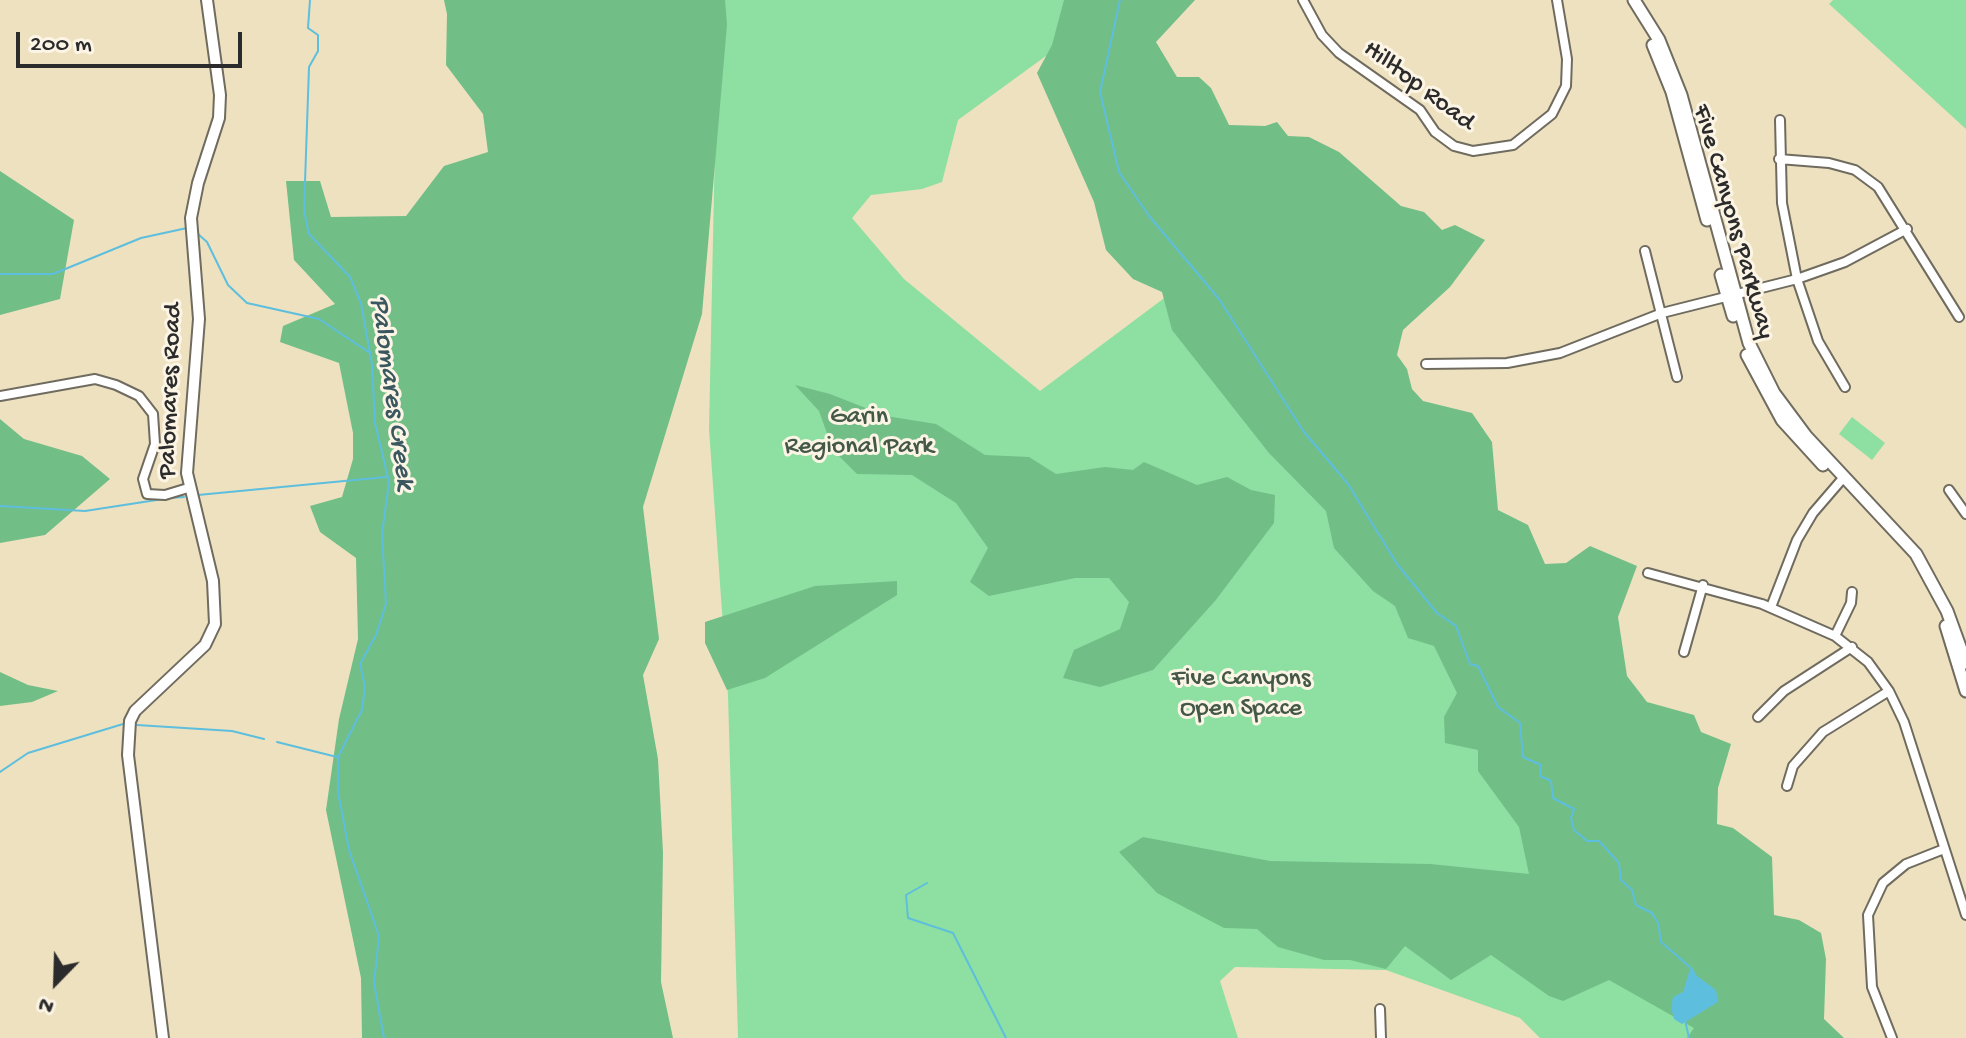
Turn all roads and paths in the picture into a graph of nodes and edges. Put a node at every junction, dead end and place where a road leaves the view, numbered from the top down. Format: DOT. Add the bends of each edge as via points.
graph roads {
  1 [pos="207,0"];
  2 [pos="1303,0"];
  3 [pos="1557,0"];
  4 [pos="1634,0"];
  5 [pos="1780,120"];
  6 [pos="1779,159"];
  7 [pos="1907,229"];
  8 [pos="1645,251"];
  9 [pos="1797,279"];
  10 [pos="1730,296"];
  11 [pos="1662,313"];
  12 [pos="1959,317"];
  13 [pos="1426,364"];
  14 [pos="1677,377"];
  15 [pos="1845,387"];
  16 [pos="0,396"];
  17 [pos="1842,479"];
  18 [pos="188,488"];
  19 [pos="1949,490"];
  20 [pos="1966,514"];
  21 [pos="1648,573"];
  22 [pos="1703,585"];
  23 [pos="1852,592"];
  24 [pos="1771,607"];
  25 [pos="1835,636"];
  26 [pos="1960,646"];
  27 [pos="1852,647"];
  28 [pos="1684,652"];
  29 [pos="1966,663"];
  30 [pos="1889,691"];
  31 [pos="1966,691"];
  32 [pos="1758,717"];
  33 [pos="1787,786"];
  34 [pos="1944,849"];
  35 [pos="1966,915"];
  36 [pos="1380,1009"];
  37 [pos="163,1038"];
  38 [pos="1381,1038"];
  39 [pos="1892,1038"];
  1 -- 18 [label="street, Palomares Road" via="220,95 219,118 191,218 199,319"];
  2 -- 3 [label="street, Hilltop Road" via="1339,53 1420,110 1435,132 1454,146 1473,151 1513,145 1552,114 1566,86"];
  4 -- 10 [label="main road, Five Canyons Parkway" via="1672,92"];
  5 -- 6 [label="street"];
  6 -- 7 [label="street" via="1855,170 1878,187"];
  6 -- 9 [label="street"];
  7 -- 9 [label="street" via="1845,262"];
  7 -- 12 [label="street"];
  8 -- 11 [label="street"];
  9 -- 10 [label="street"];
  9 -- 15 [label="street" via="1818,341"];
  10 -- 11 [label="street"];
  10 -- 17 [label="main road, Five Canyons Parkway" via="1742,344 1769,399 1804,445"];
  11 -- 13 [label="street" via="1560,353 1507,363"];
  11 -- 14 [label="street"];
  16 -- 18 [label="street" via="95,379 139,396 153,414 155,444 143,479 147,494"];
  17 -- 24 [label="street" via="1797,540"];
  17 -- 26 [label="main road, Five Canyons Parkway" via="1898,530 1916,554"];
  18 -- 37 [label="street, Palomares Road" via="213,581 215,624 205,645 135,711 128,755"];
  19 -- 20 [label="street"];
  21 -- 22 [label="street"];
  22 -- 24 [label="street"];
  22 -- 28 [label="street"];
  23 -- 25 [label="street"];
  24 -- 25 [label="street"];
  25 -- 27 [label="street"];
  26 -- 29 [label="main road, Five Canyons Parkway"];
  26 -- 31 [label="main road, Five Canyons Parkway"];
  27 -- 30 [label="street"];
  27 -- 32 [label="street" via="1784,691"];
  30 -- 33 [label="street" via="1823,732 1793,766"];
  30 -- 34 [label="street"];
  34 -- 35 [label="street"];
  34 -- 39 [label="street" via="1906,864 1883,883 1868,915 1872,987"];
  36 -- 38 [label="street"];
}
